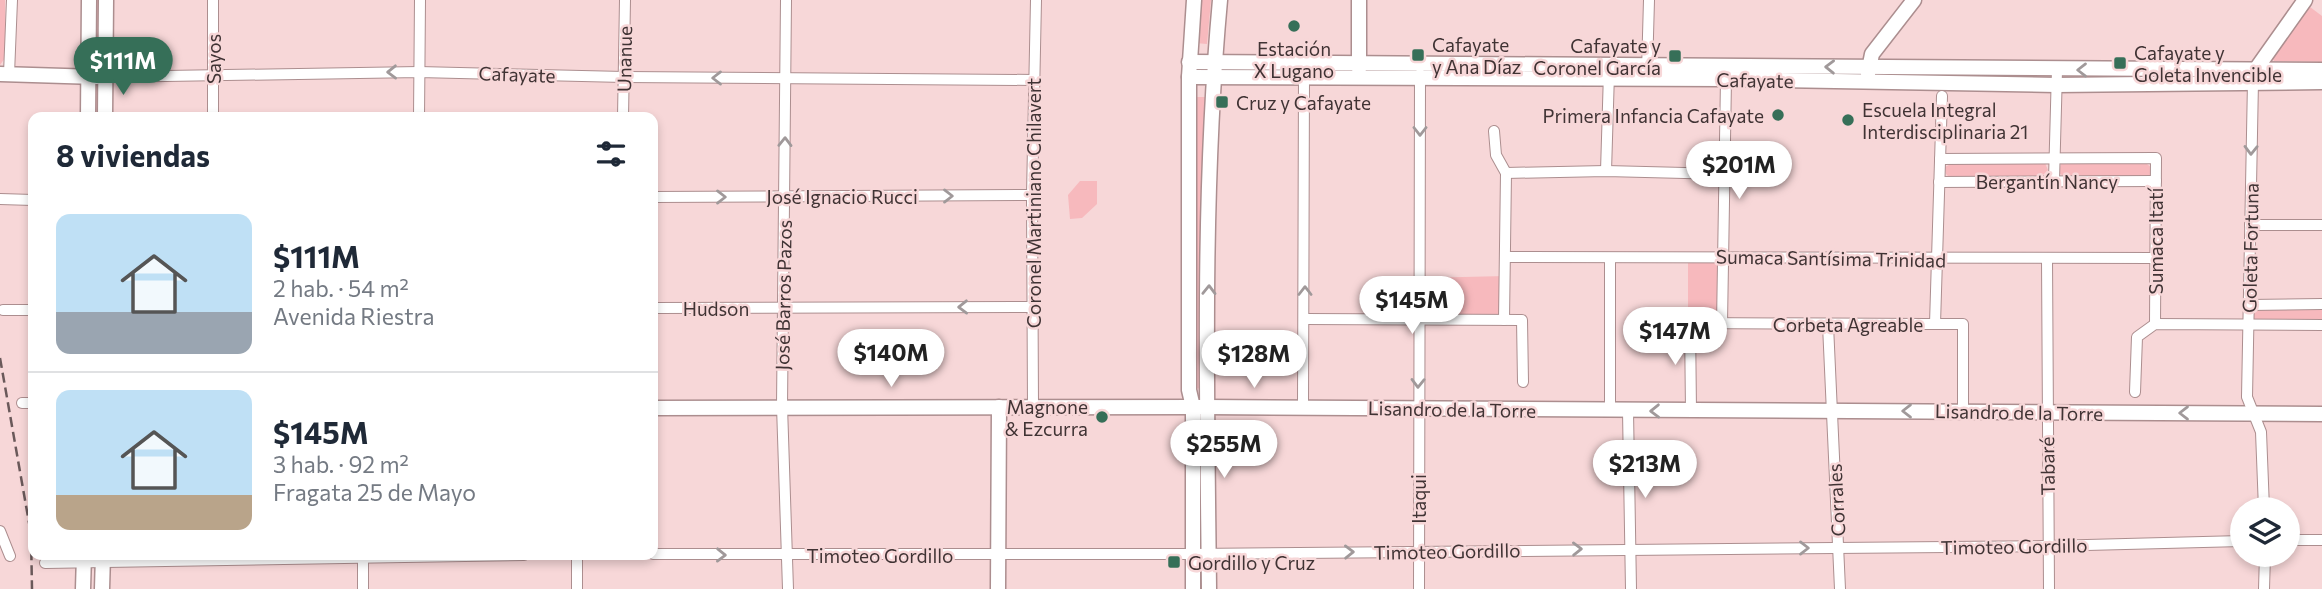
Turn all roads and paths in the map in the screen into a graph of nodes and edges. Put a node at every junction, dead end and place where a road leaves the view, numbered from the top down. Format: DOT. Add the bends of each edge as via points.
graph roads {
  1 [pos="12,0"];
  2 [pos="89,0"];
  3 [pos="106,0"];
  4 [pos="213,0"];
  5 [pos="420,0"];
  6 [pos="625,0"];
  7 [pos="786,0"];
  8 [pos="1036,0"];
  9 [pos="1194,0"];
  10 [pos="1220,0"];
  11 [pos="1359,0"];
  12 [pos="1649,0"];
  13 [pos="1914,0"];
  14 [pos="2305,0"];
  15 [pos="1189,69"];
  16 [pos="1214,69"];
  17 [pos="2057,69"];
  18 [pos="1304,70"];
  19 [pos="1359,70"];
  20 [pos="1420,70"];
  21 [pos="2322,70"];
  22 [pos="1609,71"];
  23 [pos="1647,71"];
  24 [pos="419,72"];
  25 [pos="5,74"];
  26 [pos="1868,75"];
  27 [pos="2253,75"];
  28 [pos="88,76"];
  29 [pos="105,77"];
  30 [pos="213,77"];
  31 [pos="624,77"];
  32 [pos="785,78"];
  33 [pos="1726,79"];
  34 [pos="1034,80"];
  35 [pos="2322,82"];
  36 [pos="2056,85"];
  37 [pos="1942,96"];
  38 [pos="88,112"];
  39 [pos="105,112"];
  40 [pos="213,112"];
  41 [pos="419,112"];
  42 [pos="623,112"];
  43 [pos="1494,131"];
  44 [pos="2055,158"];
  45 [pos="2156,158"];
  46 [pos="1940,159"];
  47 [pos="1606,171"];
  48 [pos="1506,173"];
  49 [pos="1724,174"];
  50 [pos="2054,180"];
  51 [pos="2155,181"];
  52 [pos="1939,182"];
  53 [pos="1032,195"];
  54 [pos="784,196"];
  55 [pos="658,197"];
  56 [pos="0,199"];
  57 [pos="28,200"];
  58 [pos="2250,225"];
  59 [pos="2322,225"];
  60 [pos="1506,257"];
  61 [pos="1723,257"];
  62 [pos="1610,258"];
  63 [pos="2155,258"];
  64 [pos="1937,259"];
  65 [pos="2047,259"];
  66 [pos="2249,304"];
  67 [pos="2322,304"];
  68 [pos="1032,307"];
  69 [pos="658,308"];
  70 [pos="784,309"];
  71 [pos="3,310"];
  72 [pos="28,310"];
  73 [pos="1305,319"];
  74 [pos="1504,320"];
  75 [pos="1419,321"];
  76 [pos="1722,324"];
  77 [pos="1935,324"];
  78 [pos="2155,324"];
  79 [pos="1828,325"];
  80 [pos="2322,325"];
  81 [pos="2249,326"];
  82 [pos="1523,382"];
  83 [pos="2135,392"];
  84 [pos="22,403"];
  85 [pos="28,403"];
  86 [pos="782,406"];
  87 [pos="999,407"];
  88 [pos="1032,407"];
  89 [pos="1199,407"];
  90 [pos="658,408"];
  91 [pos="1303,408"];
  92 [pos="1417,408"];
  93 [pos="1831,410"];
  94 [pos="1610,411"];
  95 [pos="1628,411"];
  96 [pos="1692,411"];
  97 [pos="1963,411"];
  98 [pos="2252,413"];
  99 [pos="2047,414"];
  100 [pos="2322,414"];
  101 [pos="2264,497"];
  102 [pos="0,531"];
  103 [pos="2300,540"];
  104 [pos="2322,540"];
  105 [pos="2230,541"];
  106 [pos="2048,546"];
  107 [pos="1630,548"];
  108 [pos="1839,548"];
  109 [pos="1418,551"];
  110 [pos="658,554"];
  111 [pos="1200,554"];
  112 [pos="788,555"];
  113 [pos="996,555"];
  114 [pos="10,556"];
  115 [pos="74,560"];
  116 [pos="84,560"];
  117 [pos="103,560"];
  118 [pos="363,560"];
  119 [pos="577,560"];
  120 [pos="45,563"];
  121 [pos="2265,567"];
  122 [pos="83,589"];
  123 [pos="102,589"];
  124 [pos="363,589"];
  125 [pos="577,589"];
  126 [pos="788,589"];
  127 [pos="998,589"];
  128 [pos="1193,589"];
  129 [pos="1209,589"];
  130 [pos="1419,589"];
  131 [pos="1631,589"];
  132 [pos="1840,589"];
  133 [pos="2049,589"];
  134 [pos="2264,589"];
  1 -- 25 [label="street"];
  2 -- 28 [label="street"];
  3 -- 29 [label="street"];
  4 -- 30 [label="street, Sayos"];
  5 -- 24 [label="street"];
  6 -- 31 [label="street, Unanue"];
  7 -- 32 [label="street, José Barros Pazos"];
  8 -- 34 [label="street, Coronel Martiniano Chilavert"];
  9 -- 15 [label="street"];
  10 -- 16 [label="street"];
  11 -- 19 [label="street"];
  12 -- 23 [label="street"];
  13 -- 26 [label="street" via="1872,54"];
  14 -- 27 [label="street"];
  15 -- 16 [label="street, Cafayate"];
  15 -- 89 [label="street" via="1189,390"];
  16 -- 18 [label="street, Cafayate"];
  89 -- 16 [label="street, one-way"];
  17 -- 26 [label="street, Cafayate"];
  27 -- 17 [label="street, Cafayate, one-way"];
  17 -- 36 [label="street"];
  18 -- 19 [label="street, Cafayate"];
  73 -- 18 [label="street, one-way"];
  19 -- 20 [label="street, Cafayate"];
  20 -- 22 [label="street, Cafayate"];
  20 -- 75 [label="street, Itaqui, one-way"];
  21 -- 27 [label="street, Cafayate"];
  22 -- 23 [label="street, Cafayate"];
  22 -- 47 [label="street"];
  26 -- 23 [label="street, Cafayate, one-way"];
  23 -- 33 [label="street, Cafayate"];
  24 -- 30 [label="street, Cafayate, one-way"];
  24 -- 31 [label="street, Cafayate"];
  24 -- 41 [label="street"];
  25 -- 28 [label="street, Cafayate"];
  26 -- 33 [label="street, Cafayate"];
  26 -- 36 [label="street, Cafayate"];
  27 -- 35 [label="street, Cafayate"];
  27 -- 36 [label="street, Cafayate"];
  27 -- 58 [label="street, Goleta Fortuna, one-way"];
  28 -- 29 [label="street, Cafayate"];
  28 -- 38 [label="street"];
  29 -- 30 [label="street, Cafayate"];
  29 -- 39 [label="street"];
  30 -- 40 [label="street, Sayos"];
  32 -- 31 [label="street, Cafayate, one-way"];
  31 -- 42 [label="street, Unanue"];
  32 -- 34 [label="street, Cafayate"];
  54 -- 32 [label="street, José Barros Pazos, one-way"];
  33 -- 49 [label="street"];
  34 -- 53 [label="street, Coronel Martiniano Chilavert"];
  36 -- 44 [label="street"];
  37 -- 46 [label="street"];
  43 -- 48 [label="street" via="1496,155"];
  44 -- 45 [label="street, Bergantín Nancy"];
  44 -- 46 [label="street, Bergantín Nancy"];
  44 -- 50 [label="street"];
  45 -- 51 [label="street, Sumaca Itatí"];
  46 -- 52 [label="street"];
  47 -- 48 [label="street"];
  47 -- 49 [label="street"];
  48 -- 60 [label="street"];
  49 -- 61 [label="street"];
  50 -- 51 [label="street, Bergantín Nancy"];
  50 -- 52 [label="street, Bergantín Nancy"];
  51 -- 63 [label="street, Sumaca Itatí"];
  52 -- 64 [label="street"];
  54 -- 53 [label="street, José Ignacio Rucci, one-way"];
  53 -- 68 [label="street, Coronel Martiniano Chilavert"];
  55 -- 54 [label="street, José Ignacio Rucci, one-way"];
  54 -- 70 [label="street, José Barros Pazos"];
  56 -- 57 [label="street"];
  58 -- 59 [label="street"];
  58 -- 66 [label="street, Goleta Fortuna"];
  60 -- 62 [label="street, Sumaca Santísima Trinidad"];
  60 -- 74 [label="street"];
  61 -- 62 [label="street, Sumaca Santísima Trinidad"];
  61 -- 64 [label="street, Sumaca Santísima Trinidad"];
  61 -- 76 [label="street"];
  62 -- 94 [label="street"];
  63 -- 65 [label="street, Sumaca Santísima Trinidad"];
  63 -- 78 [label="street, Sumaca Itatí"];
  64 -- 65 [label="street, Sumaca Santísima Trinidad"];
  64 -- 77 [label="street"];
  65 -- 99 [label="street, Tabaré"];
  66 -- 67 [label="street"];
  66 -- 81 [label="street, Goleta Fortuna"];
  68 -- 70 [label="street, Hudson, one-way"];
  68 -- 88 [label="street, Coronel Martiniano Chilavert"];
  69 -- 70 [label="street, Hudson"];
  70 -- 86 [label="street, José Barros Pazos"];
  71 -- 72 [label="street"];
  73 -- 75 [label="street"];
  73 -- 91 [label="street"];
  74 -- 75 [label="street"];
  74 -- 82 [label="street" via="1522,320"];
  75 -- 92 [label="street, Itaqui, one-way"];
  76 -- 79 [label="street, Corbeta Agreable"];
  76 -- 96 [label="street, Corbeta Agreable" via="1690,323"];
  77 -- 79 [label="street, Corbeta Agreable"];
  77 -- 97 [label="street, Corbeta Agreable" via="1963,324"];
  78 -- 81 [label="street"];
  78 -- 83 [label="street" via="2137,337"];
  79 -- 93 [label="street, Corrales"];
  80 -- 81 [label="street"];
  81 -- 98 [label="street, Goleta Fortuna" via="2247,397"];
  84 -- 85 [label="street"];
  86 -- 87 [label="street, Lisandro de la Torre"];
  86 -- 90 [label="street, Lisandro de la Torre"];
  86 -- 112 [label="street, José Barros Pazos"];
  87 -- 88 [label="street, Lisandro de la Torre"];
  87 -- 113 [label="street"];
  88 -- 89 [label="street, Lisandro de la Torre"];
  89 -- 91 [label="street, Lisandro de la Torre"];
  89 -- 111 [label="street"];
  91 -- 92 [label="street, Lisandro de la Torre"];
  92 -- 94 [label="street, Lisandro de la Torre"];
  92 -- 109 [label="street, Itaqui"];
  93 -- 96 [label="street, Lisandro de la Torre"];
  97 -- 93 [label="street, Lisandro de la Torre, one-way"];
  93 -- 108 [label="street, Corrales"];
  94 -- 95 [label="street, Lisandro de la Torre"];
  96 -- 95 [label="street, Lisandro de la Torre, one-way"];
  95 -- 107 [label="street"];
  97 -- 99 [label="street, Lisandro de la Torre"];
  98 -- 99 [label="street, Lisandro de la Torre, one-way"];
  98 -- 100 [label="street, Lisandro de la Torre"];
  98 -- 101 [label="street, Goleta Fortuna" via="2261,432"];
  99 -- 106 [label="street, Tabaré"];
  102 -- 114 [label="street"];
  103 -- 104 [label="street"];
  105 -- 106 [label="street, Timoteo Gordillo"];
  106 -- 108 [label="street, Timoteo Gordillo"];
  106 -- 133 [label="street, Tabaré"];
  107 -- 108 [label="street, Timoteo Gordillo, one-way"];
  109 -- 107 [label="street, Timoteo Gordillo, one-way"];
  107 -- 131 [label="street"];
  108 -- 132 [label="street, Corrales"];
  111 -- 109 [label="street, Timoteo Gordillo, one-way"];
  109 -- 130 [label="street, Itaqui"];
  110 -- 112 [label="street, Timoteo Gordillo, one-way"];
  111 -- 113 [label="street, Timoteo Gordillo"];
  111 -- 128 [label="street"];
  111 -- 129 [label="street"];
  112 -- 113 [label="street, Timoteo Gordillo"];
  112 -- 126 [label="street, José Barros Pazos"];
  113 -- 127 [label="street"];
  115 -- 120 [label="street"];
  116 -- 122 [label="street"];
  117 -- 123 [label="street"];
  118 -- 124 [label="street"];
  119 -- 125 [label="street"];
  121 -- 134 [label="street"];
}
